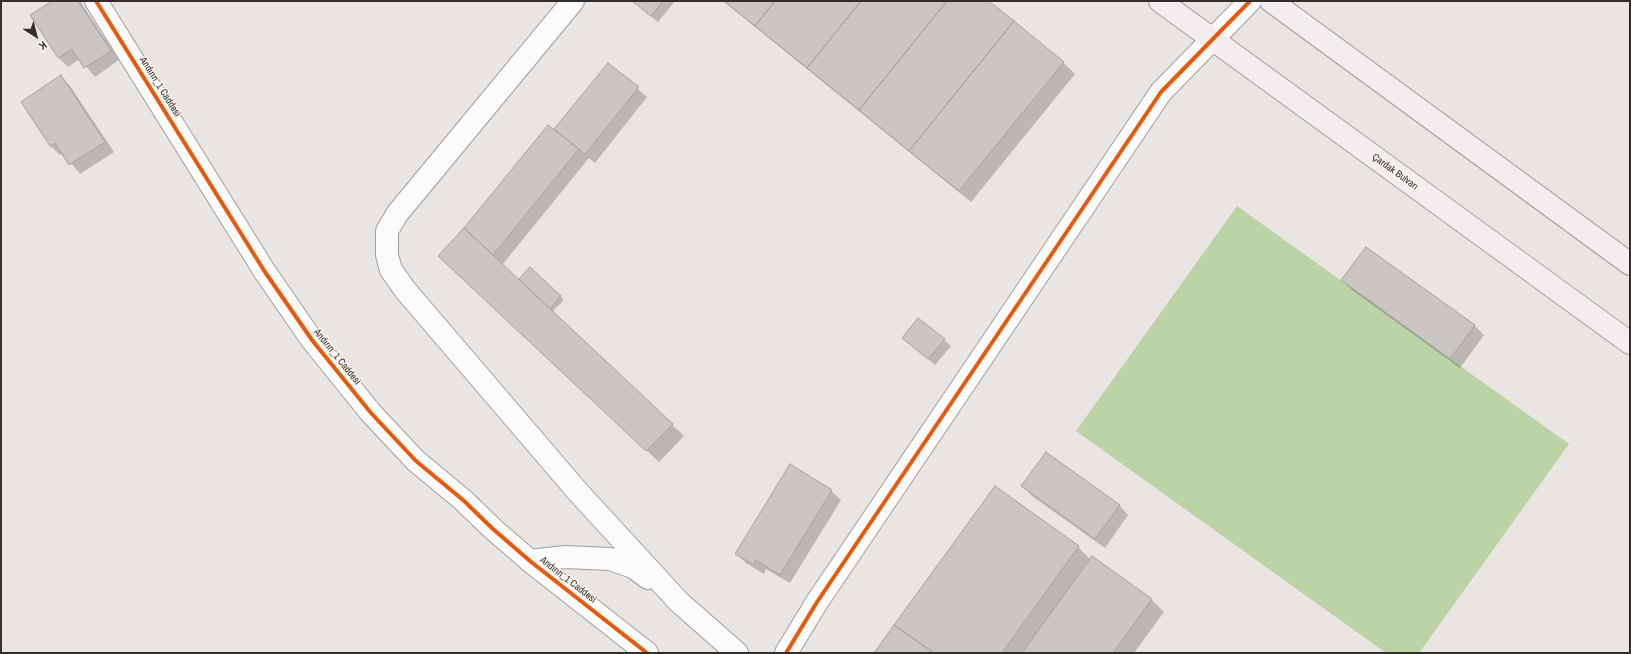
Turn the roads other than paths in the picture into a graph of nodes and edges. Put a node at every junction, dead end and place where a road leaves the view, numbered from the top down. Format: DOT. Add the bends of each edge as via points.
graph roads {
  1 [pos="96,1"];
  2 [pos="573,1"];
  3 [pos="1160,1"];
  4 [pos="1250,1"];
  5 [pos="1270,1"];
  6 [pos="1212,40"];
  7 [pos="1630,264"];
  8 [pos="1630,343"];
  9 [pos="530,561"];
  10 [pos="679,602"];
  11 [pos="647,653"];
  12 [pos="737,653"];
  13 [pos="786,653"];
  1 -- 9 [label="street, Andırın_1 Caddesi" via="265,272 312,340 371,413 416,461"];
  2 -- 10 [label="street" via="397,214 387,231 386,255 391,270 406,291 578,492"];
  3 -- 6 [label="main road, Çardak Bulvarı"];
  4 -- 6 [label="street"];
  5 -- 7 [label="main road"];
  6 -- 8 [label="main road, Çardak Bulvarı"];
  6 -- 13 [label="street" via="1161,92 817,602"];
  9 -- 10 [label="street" via="565,557 610,559 633,567"];
  9 -- 11 [label="street, Andırın_1 Caddesi"];
  10 -- 12 [label="street"];
}
